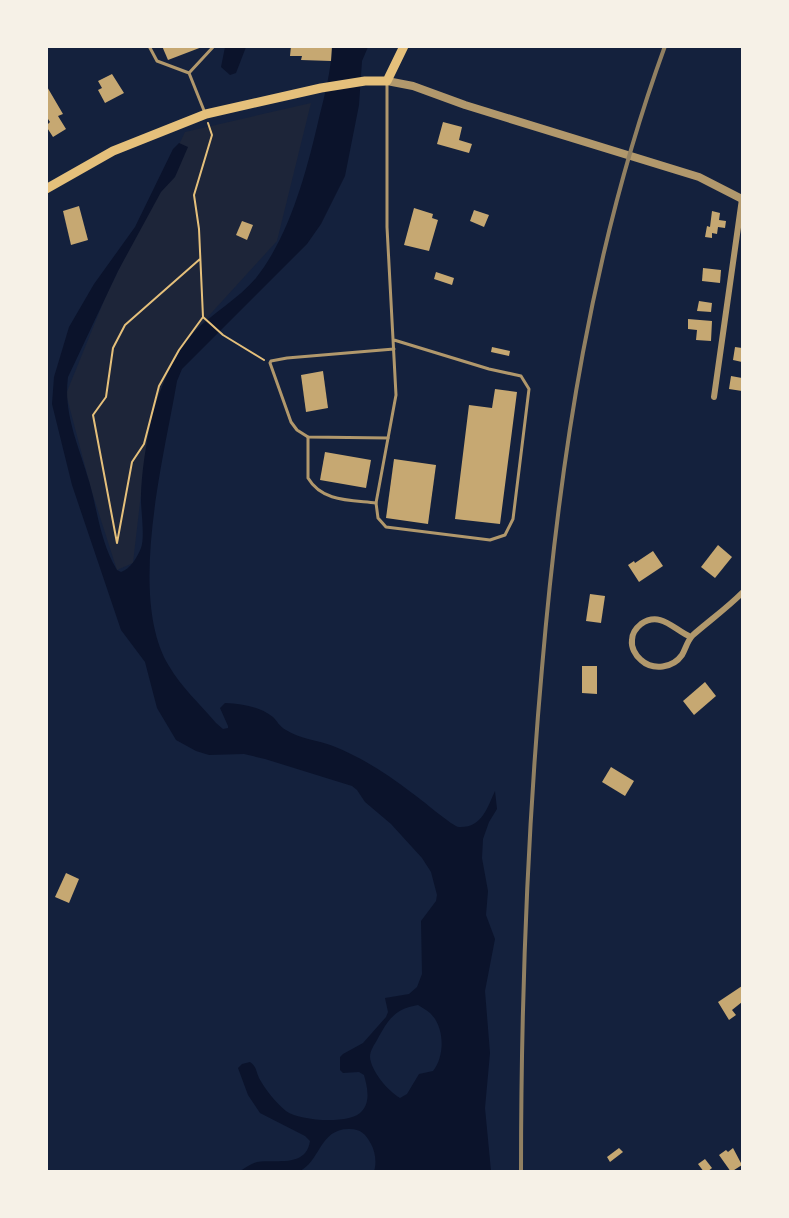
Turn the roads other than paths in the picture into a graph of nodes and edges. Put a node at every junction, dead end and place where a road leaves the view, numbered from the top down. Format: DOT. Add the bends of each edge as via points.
graph roads {
  1 [pos="149,46"];
  2 [pos="214,46"];
  3 [pos="404,46"];
  4 [pos="189,73"];
  5 [pos="387,81"];
  6 [pos="206,114"];
  7 [pos="46,189"];
  8 [pos="742,199"];
  9 [pos="394,340"];
  10 [pos="394,349"];
  11 [pos="714,397"];
  12 [pos="308,437"];
  13 [pos="388,438"];
  14 [pos="376,503"];
  15 [pos="742,593"];
  16 [pos="691,637"];
  1 -- 4 [label="lane" via="157,61"];
  2 -- 4 [label="lane"];
  3 -- 5 [label="main road"];
  4 -- 6 [label="lane"];
  5 -- 6 [label="main road" via="321,88"];
  5 -- 8 [label="street" via="699,177"];
  5 -- 9 [label="lane" via="387,226"];
  6 -- 7 [label="main road" via="113,151"];
  8 -- 11 [label="street"];
  9 -- 10 [label="lane"];
  9 -- 14 [label="lane" via="521,376 529,389 513,519 506,535 490,540 386,526 378,518"];
  10 -- 12 [label="lane" via="271,361 291,422"];
  10 -- 13 [label="lane" via="396,395"];
  12 -- 13 [label="lane"];
  12 -- 14 [label="lane" via="308,478 320,492"];
  13 -- 14 [label="lane"];
  15 -- 16 [label="street"];
  16 -- 16 [label="street" via="671,623 648,620 633,634 632,645 636,656 661,667 681,656"];
}
